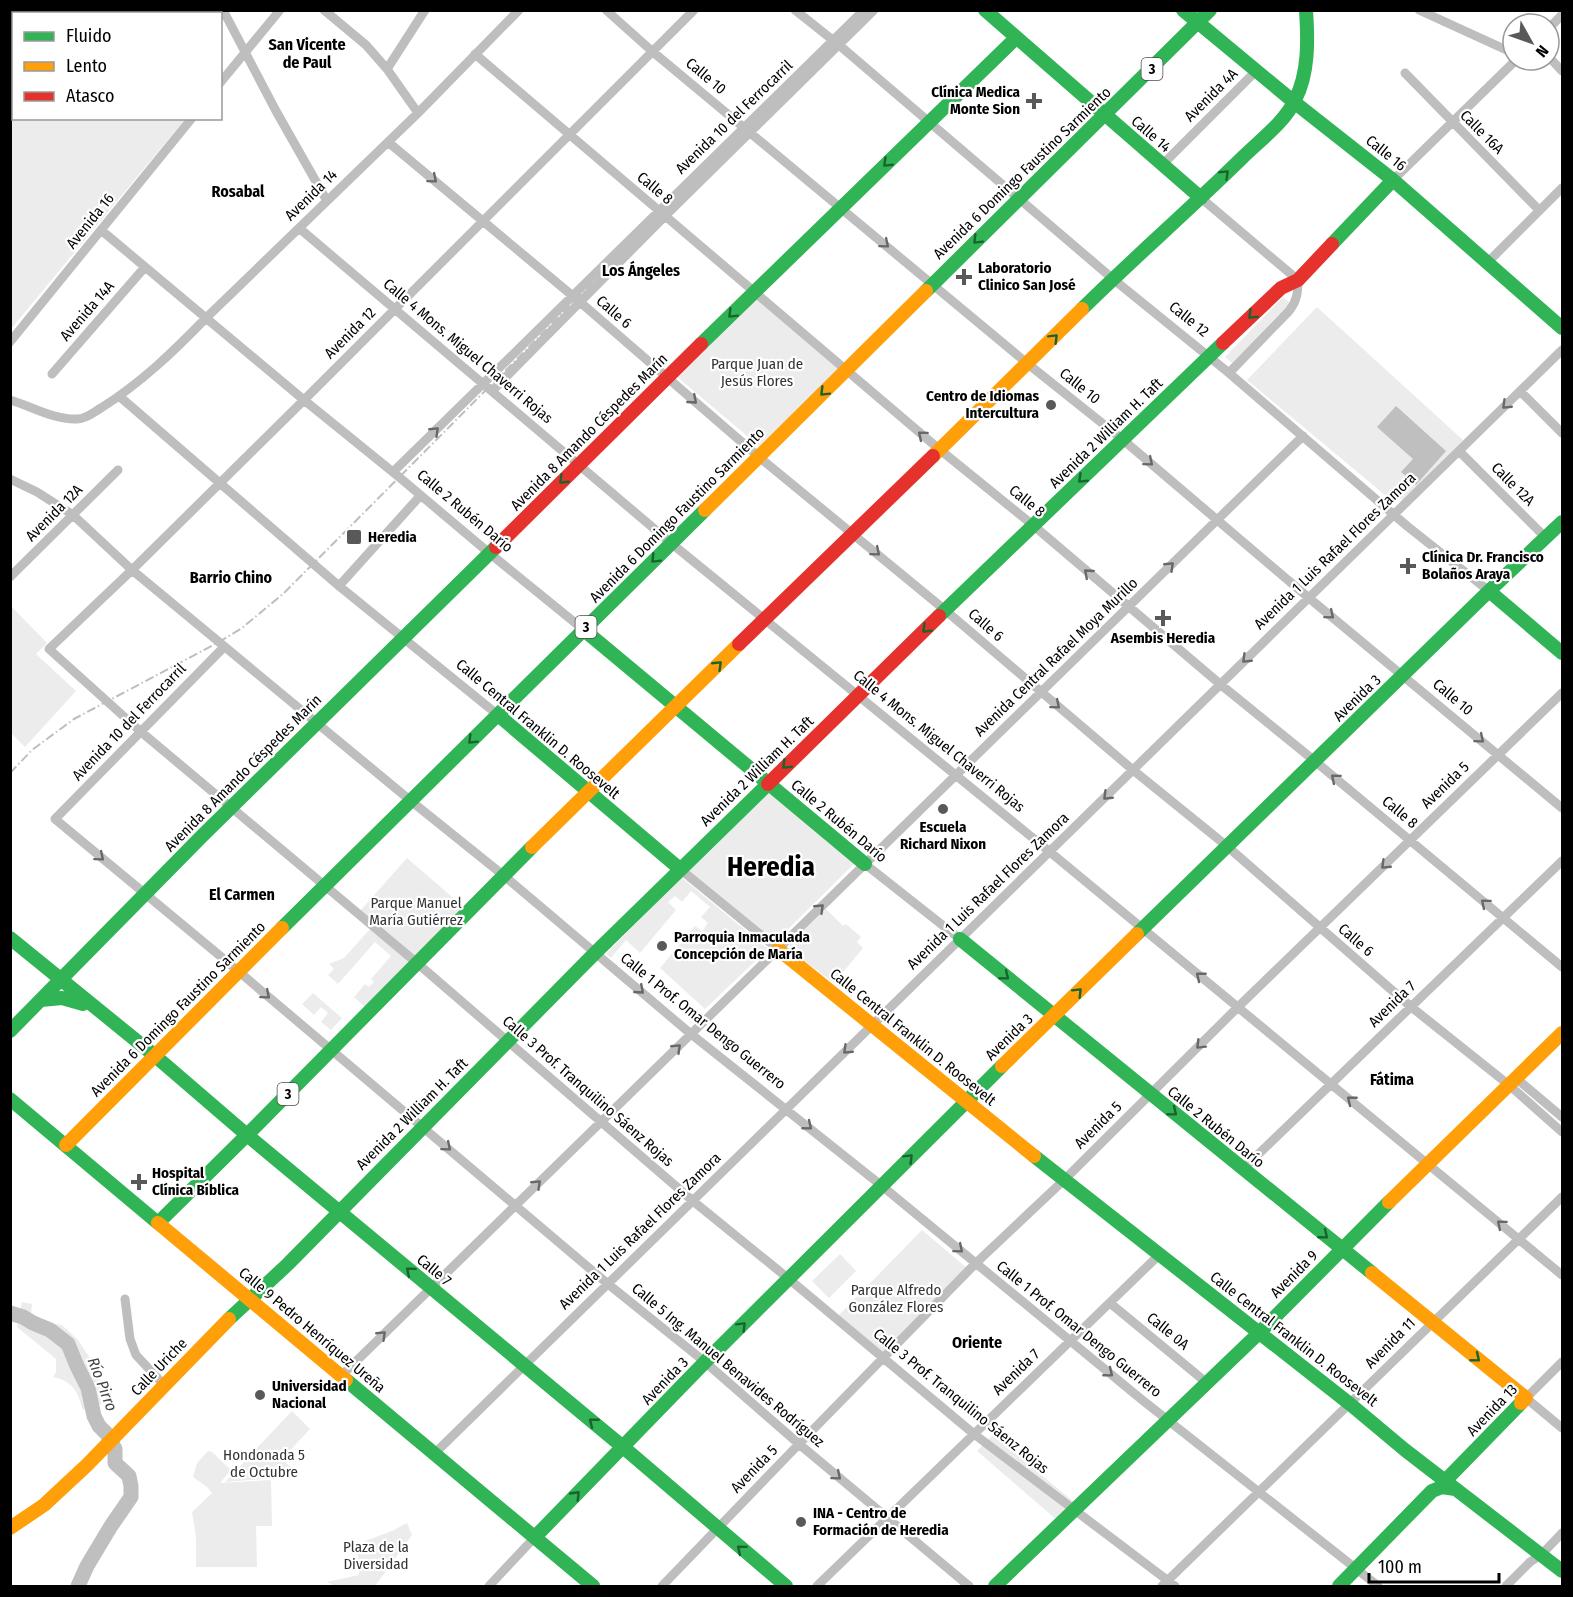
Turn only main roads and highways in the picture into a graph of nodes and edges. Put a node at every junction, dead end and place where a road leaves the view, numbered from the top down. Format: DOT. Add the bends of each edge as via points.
graph roads {
  1 [pos="985,10"];
  2 [pos="1183,10"];
  3 [pos="1210,10"];
  4 [pos="1306,10"];
  5 [pos="1198,23"];
  6 [pos="1016,38"];
  7 [pos="1294,102"];
  8 [pos="1105,115"];
  9 [pos="1393,180"];
  10 [pos="1201,198"];
  11 [pos="1563,328"];
  12 [pos="1563,522"];
  13 [pos="1489,591"];
  14 [pos="584,630"];
  15 [pos="1563,653"];
  16 [pos="676,705"];
  17 [pos="498,715"];
  18 [pos="768,783"];
  19 [pos="588,792"];
  20 [pos="865,864"];
  21 [pos="680,869"];
  22 [pos="10,938"];
  23 [pos="960,939"];
  24 [pos="778,949"];
  25 [pos="43,965"];
  26 [pos="60,980"];
  27 [pos="41,1000"];
  28 [pos="100,1012"];
  29 [pos="1054,1016"];
  30 [pos="10,1025"];
  31 [pos="10,1031"];
  32 [pos="1563,1033"];
  33 [pos="154,1055"];
  34 [pos="10,1099"];
  35 [pos="966,1101"];
  36 [pos="247,1135"];
  37 [pos="66,1145"];
  38 [pos="340,1211"];
  39 [pos="158,1222"];
  40 [pos="1342,1249"];
  41 [pos="250,1299"];
  42 [pos="1259,1333"];
  43 [pos="1526,1398"];
  44 [pos="623,1447"];
  45 [pos="1434,1472"];
  46 [pos="1445,1481"];
  47 [pos="1457,1490"];
  48 [pos="1432,1491"];
  49 [pos="10,1528"];
  50 [pos="535,1537"];
  51 [pos="1563,1571"];
  52 [pos="593,1587"];
  53 [pos="786,1587"];
  54 [pos="995,1587"];
  55 [pos="1339,1587"];
  1 -- 6 [label="main road, Calle 14"];
  2 -- 5 [label="main road, Calle 16"];
  3 -- 5 [label="main road, Avenida 6 Domingo Faustino Sarmiento / 3"];
  4 -- 7 [label="main road, 3" via="1302,82"];
  5 -- 7 [label="main road, Calle 16"];
  5 -- 8 [label="main road, Avenida 6 Domingo Faustino Sarmiento / 3"];
  6 -- 8 [label="main road, Calle 14"];
  6 -- 26 [label="main road, Avenida 8 Amando Céspedes Marín, one-way" via="488,552"];
  7 -- 9 [label="main road, Calle 16"];
  10 -- 7 [label="main road, 3, one-way" via="1284,117"];
  8 -- 10 [label="main road, Calle 14"];
  8 -- 14 [label="main road, Avenida 6 Domingo Faustino Sarmiento / 3, one-way"];
  9 -- 11 [label="main road, Calle 16"];
  9 -- 18 [label="main road, Avenida 2 William H. Taft, one-way" via="1298,280 1272,296"];
  16 -- 10 [label="main road, 3, one-way"];
  12 -- 13 [label="main road, Avenida 3"];
  13 -- 15 [label="main road, Calle 12"];
  29 -- 13 [label="main road, Avenida 3, one-way"];
  14 -- 16 [label="main road, Calle 2 Rubén Darío"];
  14 -- 17 [label="main road, Avenida 6 Domingo Faustino Sarmiento / 3"];
  16 -- 18 [label="main road, Calle 2 Rubén Darío"];
  16 -- 19 [label="main road, 3"];
  17 -- 19 [label="main road, Calle Central Franklin D. Roosevelt"];
  17 -- 33 [label="main road, Avenida 6 Domingo Faustino Sarmiento / 3, one-way"];
  18 -- 20 [label="main road, Calle 2 Rubén Darío"];
  18 -- 21 [label="main road, Avenida 2 William H. Taft"];
  19 -- 21 [label="main road, Calle Central Franklin D. Roosevelt"];
  19 -- 36 [label="main road, 3"];
  21 -- 38 [label="main road, Avenida 2 William H. Taft"];
  22 -- 25 [label="main road, Calle 7"];
  23 -- 29 [label="main road, Calle 2 Rubén Darío, one-way"];
  24 -- 35 [label="main road, Calle Central Franklin D. Roosevelt"];
  25 -- 26 [label="main road, Calle 7"];
  25 -- 30 [label="main road" via="45,990"];
  26 -- 27 [label="main road, Avenida 8 Amando Céspedes Marín"];
  26 -- 28 [label="main road, Calle 7"];
  27 -- 28 [label="main road" via="66,998"];
  27 -- 31 [label="main road, Avenida 8 Amando Céspedes Marín"];
  28 -- 33 [label="main road, Calle 7"];
  29 -- 35 [label="main road, Avenida 3"];
  29 -- 40 [label="main road, Calle 2 Rubén Darío, one-way"];
  32 -- 40 [label="main road, Avenida 9"];
  33 -- 36 [label="main road, Calle 7"];
  33 -- 37 [label="main road, Avenida 6 Domingo Faustino Sarmiento / 3"];
  34 -- 37 [label="main road, Calle 9 Pedro Henríquez Ureña"];
  35 -- 42 [label="main road, Calle Central Franklin D. Roosevelt"];
  44 -- 35 [label="main road, Avenida 3, one-way"];
  36 -- 38 [label="main road, Calle 7"];
  36 -- 39 [label="main road, 3"];
  37 -- 39 [label="main road, Calle 9 Pedro Henríquez Ureña"];
  38 -- 41 [label="main road, Avenida 2 William H. Taft"];
  44 -- 38 [label="main road, Calle 7, one-way"];
  39 -- 41 [label="main road, Calle 9 Pedro Henríquez Ureña"];
  40 -- 42 [label="main road, Avenida 9"];
  40 -- 43 [label="main road, Calle 2 Rubén Darío, one-way"];
  41 -- 49 [label="main road, Calle Uriche" via="104,1448 44,1505"];
  41 -- 50 [label="main road, Calle 9 Pedro Henríquez Ureña"];
  42 -- 45 [label="main road, Calle Central Franklin D. Roosevelt"];
  42 -- 54 [label="main road, Avenida 9"];
  43 -- 46 [label="main road, Avenida 13"];
  50 -- 44 [label="main road, Avenida 3, one-way"];
  53 -- 44 [label="main road, Calle 7, one-way"];
  45 -- 46 [label="main road, Calle Central Franklin D. Roosevelt"];
  45 -- 48 [label="main road" via="1437,1481"];
  46 -- 47 [label="main road, Calle Central Franklin D. Roosevelt"];
  47 -- 48 [label="main road" via="1443,1486"];
  47 -- 51 [label="main road, Calle Central Franklin D. Roosevelt"];
  48 -- 55 [label="main road"];
  50 -- 52 [label="main road, Calle 9 Pedro Henríquez Ureña"];
}
